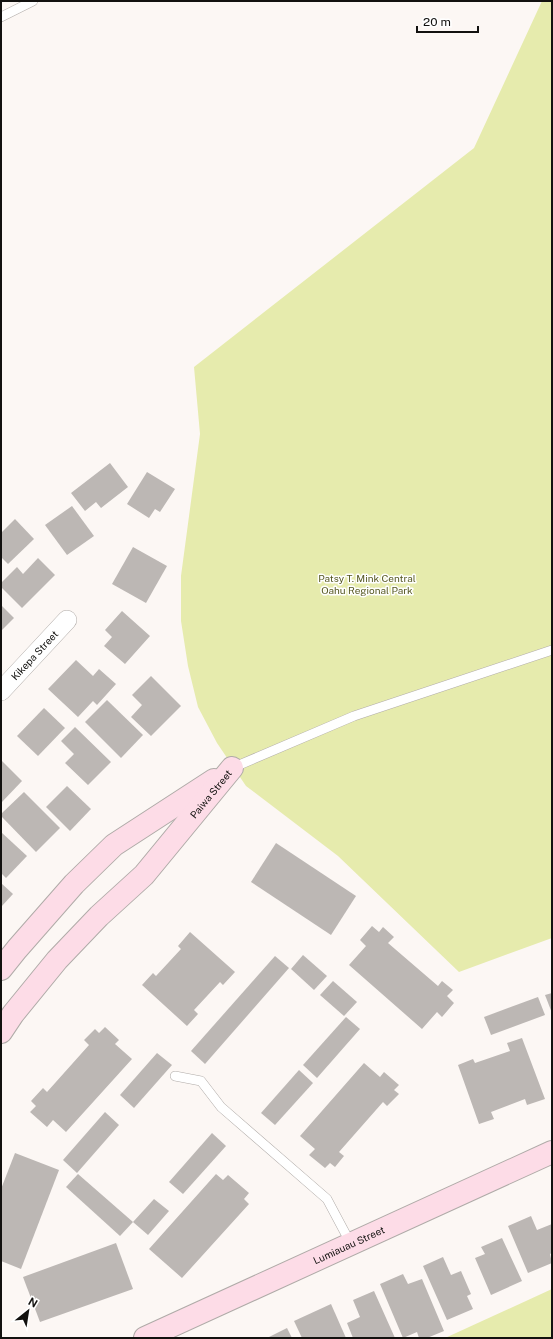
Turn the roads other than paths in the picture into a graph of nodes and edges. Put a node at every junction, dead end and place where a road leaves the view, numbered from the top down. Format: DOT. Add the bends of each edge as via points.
graph roads {
  1 [pos="34,1"];
  2 [pos="1,18"];
  3 [pos="67,620"];
  4 [pos="552,650"];
  5 [pos="1,690"];
  6 [pos="232,768"];
  7 [pos="1,969"];
  8 [pos="1,1032"];
  9 [pos="175,1076"];
  10 [pos="552,1152"];
  11 [pos="351,1244"];
  12 [pos="145,1338"];
  1 -- 2 [label="lane"];
  3 -- 5 [label="street, Kikepa Street"];
  4 -- 6 [label="lane" via="354,716"];
  6 -- 7 [label="street, Paiwa Street" via="114,845 74,884"];
  6 -- 8 [label="street, Paiwa Street" via="144,875 99,916 57,960"];
  9 -- 11 [label="lane" via="201,1081 221,1107 327,1199"];
  10 -- 11 [label="street, Lumiauau Street"];
  11 -- 12 [label="street, Lumiauau Street"];
}
